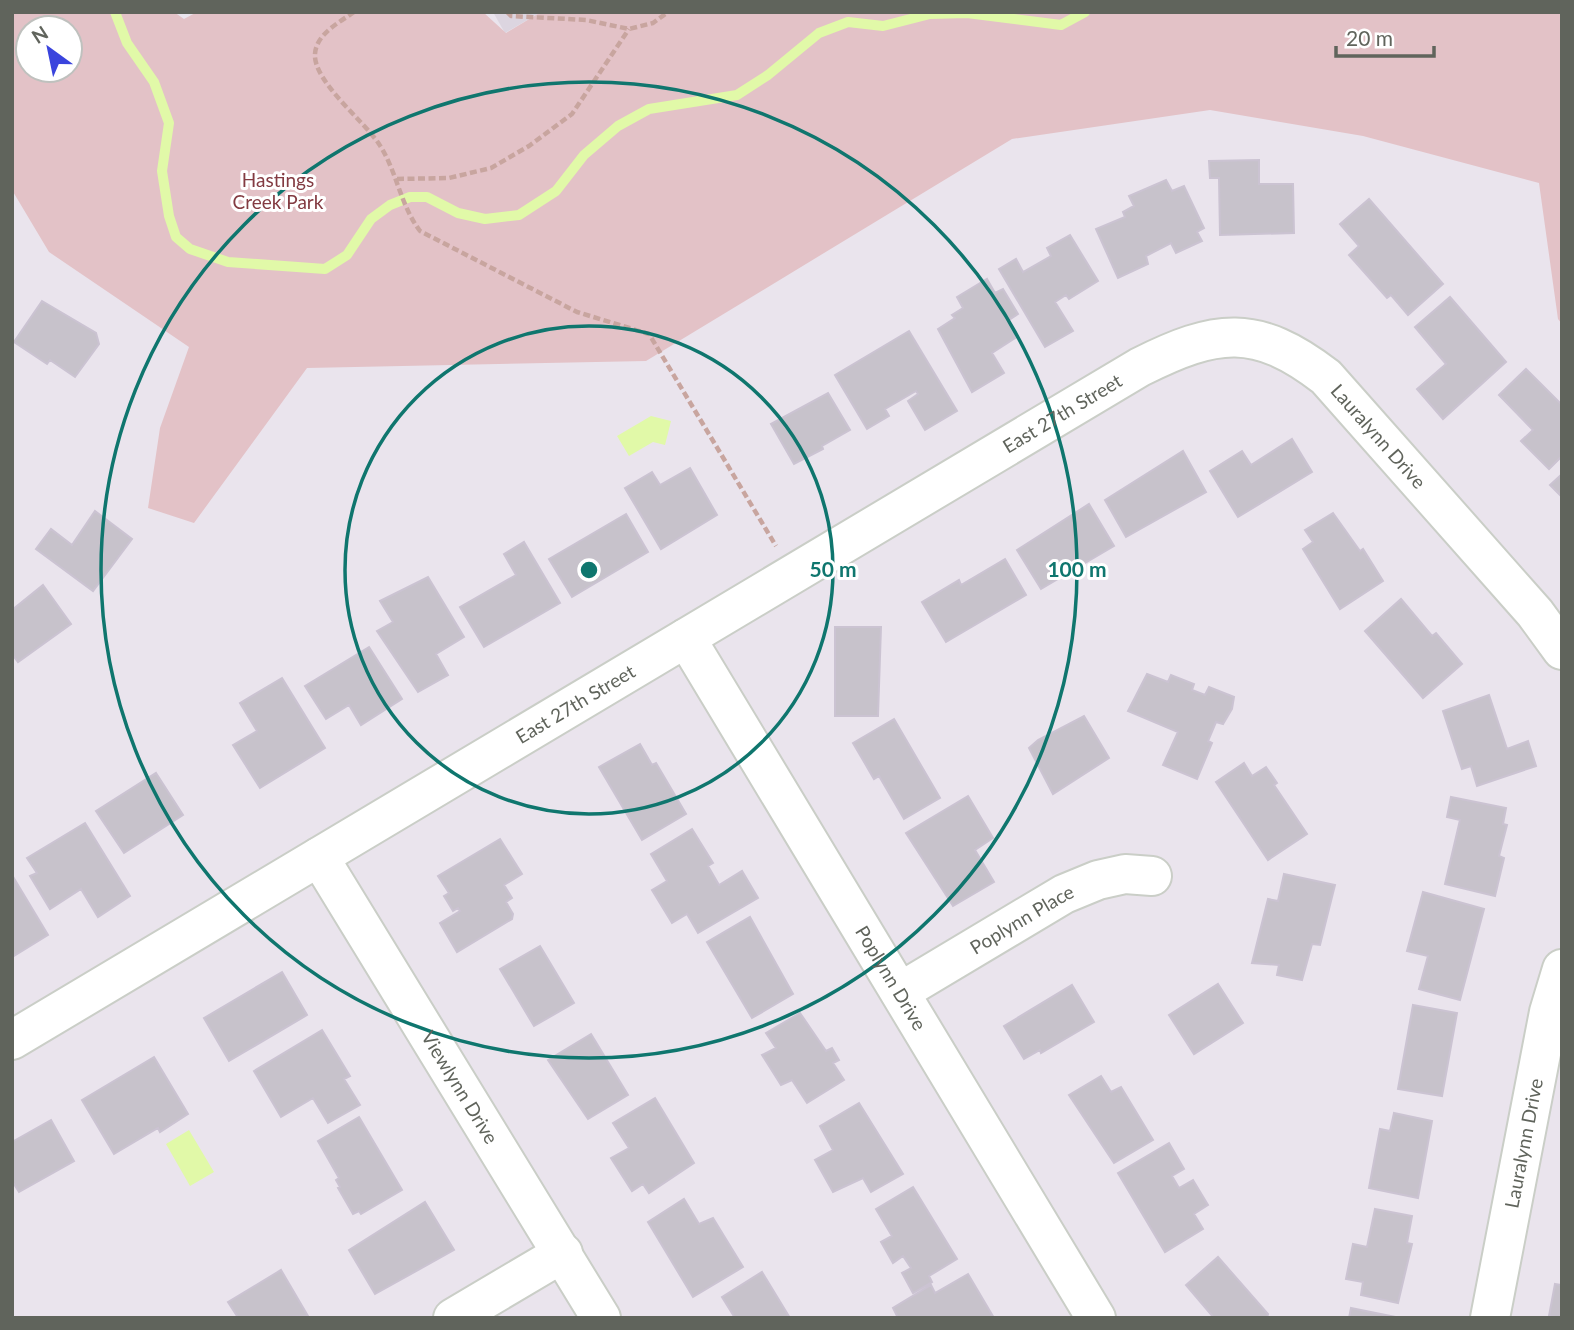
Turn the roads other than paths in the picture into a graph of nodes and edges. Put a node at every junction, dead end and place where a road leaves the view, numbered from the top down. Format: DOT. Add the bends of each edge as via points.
graph roads {
  1 [pos="1140,367"];
  2 [pos="686,638"];
  3 [pos="1562,650"];
  4 [pos="319,857"];
  5 [pos="1152,876"];
  6 [pos="1562,969"];
  7 [pos="900,992"];
  8 [pos="12,1040"];
  9 [pos="563,1254"];
  10 [pos="453,1318"];
  11 [pos="601,1318"];
  12 [pos="1096,1318"];
  13 [pos="1490,1318"];
  1 -- 2 [label="street, East 27th Street"];
  1 -- 3 [label="street, Lauralynn Drive" via="1186,344 1228,337 1272,343 1301,357 1353,406 1535,613"];
  2 -- 4 [label="street, East 27th Street"];
  2 -- 7 [label="street, Poplynn Drive"];
  4 -- 8 [label="street, East 27th Street"];
  4 -- 9 [label="street, Viewlynn Drive"];
  5 -- 7 [label="street, Poplynn Place" via="1125,874 1064,894"];
  6 -- 13 [label="street, Lauralynn Drive" via="1549,1012"];
  7 -- 12 [label="street, Poplynn Drive"];
  9 -- 10 [label="street"];
  9 -- 11 [label="street, Viewlynn Drive"];
}
